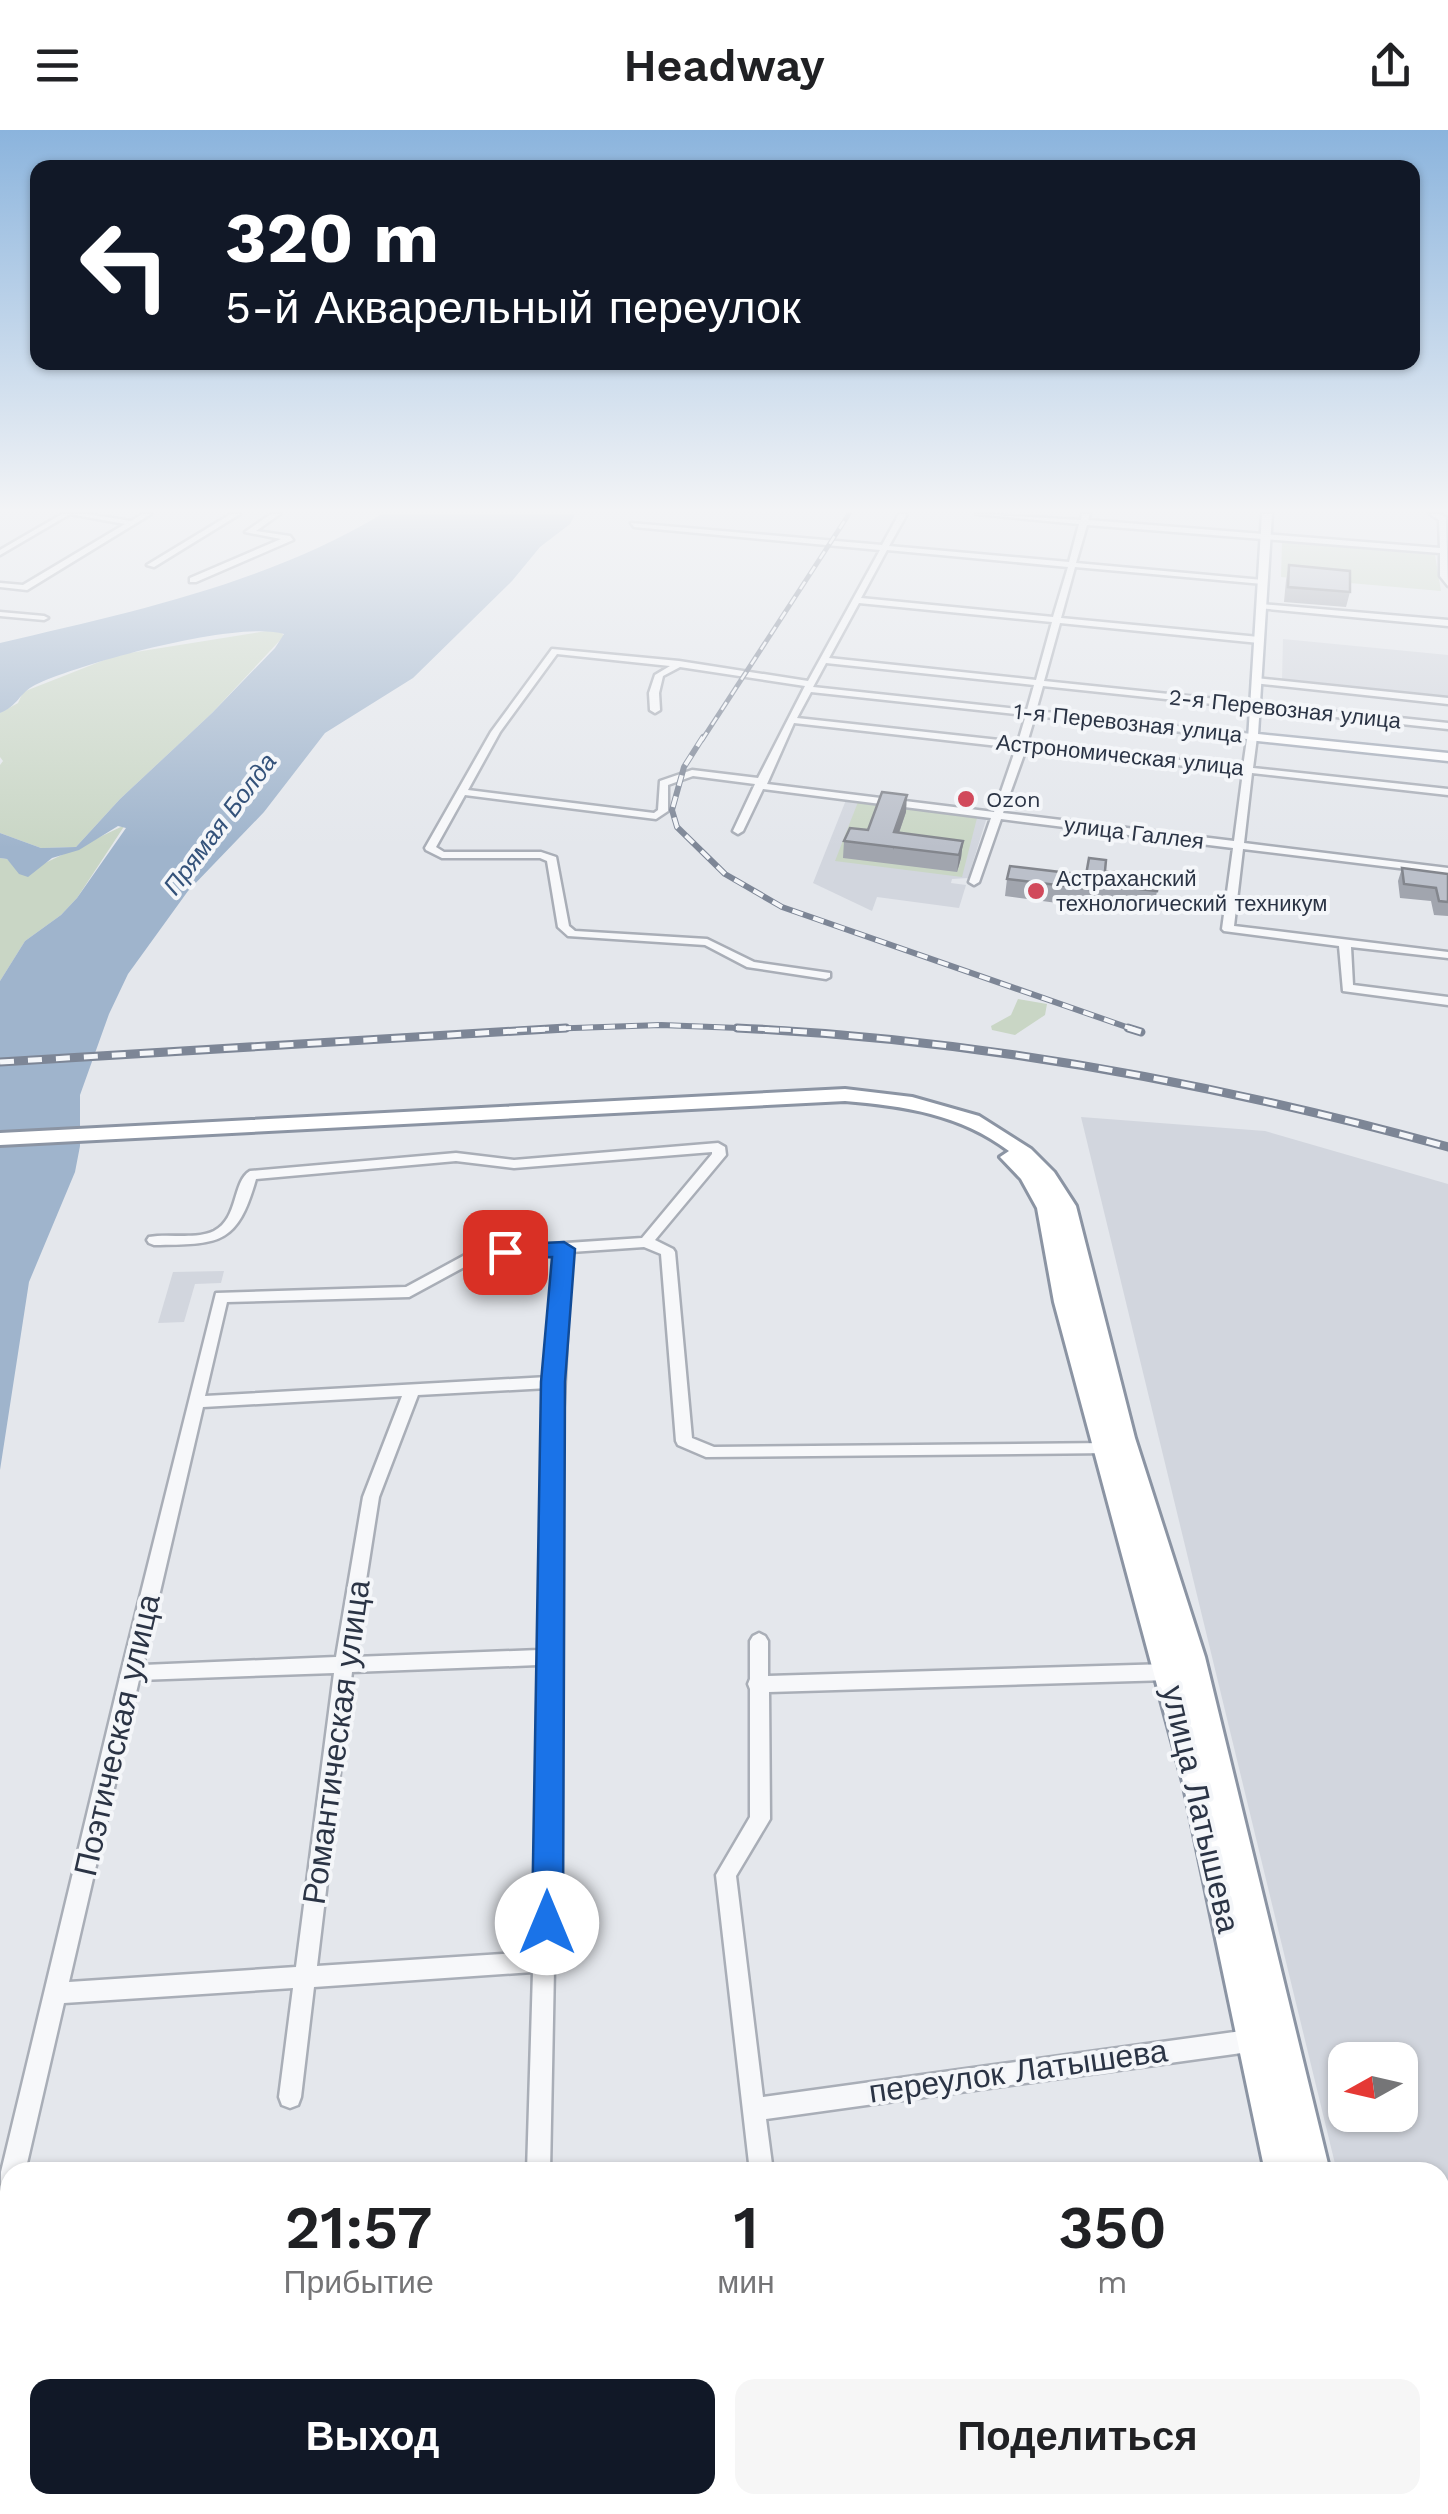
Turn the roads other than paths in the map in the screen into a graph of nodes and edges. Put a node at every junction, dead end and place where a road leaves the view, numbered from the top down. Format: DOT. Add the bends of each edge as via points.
graph roads {
  1 [pos="843,625"];
  2 [pos="1054,625"];
  3 [pos="1109,625"];
  4 [pos="1260,625"];
  5 [pos="1259,640"];
  6 [pos="824,660"];
  7 [pos="679,664"];
  8 [pos="1256,681"];
  9 [pos="1038,683"];
  10 [pos="809,687"];
  11 [pos="1448,701"];
  12 [pos="1254,706"];
  13 [pos="655,710"];
  14 [pos="1031,713"];
  15 [pos="791,720"];
  16 [pos="1448,726"];
  17 [pos="1252,736"];
  18 [pos="1022,745"];
  19 [pos="1448,757"];
  20 [pos="1248,770"];
  21 [pos="762,784"];
  22 [pos="460,792"];
  23 [pos="1448,792"];
  24 [pos="996,816"];
  25 [pos="738,831"];
  26 [pos="1237,846"];
  27 [pos="1448,871"];
  28 [pos="974,882"];
  29 [pos="1345,944"];
  30 [pos="1448,956"];
  31 [pos="826,975"];
  32 [pos="1448,1001"];
  33 [pos="272,1132"];
  34 [pos="0,1139"];
  35 [pos="0,1151"];
  36 [pos="154,1240"];
  37 [pos="646,1242"];
  38 [pos="564,1249"];
  39 [pos="553,1382"];
  40 [pos="410,1393"];
  41 [pos="197,1402"];
  42 [pos="1106,1449"];
  43 [pos="759,1641"];
  44 [pos="550,1657"];
  45 [pos="344,1665"];
  46 [pos="1168,1672"];
  47 [pos="130,1673"];
  48 [pos="758,1684"];
  49 [pos="547,1961"];
  50 [pos="306,1978"];
  51 [pos="56,1992"];
  52 [pos="1267,2039"];
  53 [pos="290,2097"];
  54 [pos="755,2108"];
  55 [pos="14,2162"];
  56 [pos="539,2162"];
  57 [pos="760,2162"];
  58 [pos="1281,2162"];
  59 [pos="1310,2162"];
  1 -- 6 [label="street"];
  2 -- 9 [label="street"];
  3 -- 5 [label="street"];
  4 -- 5 [label="main road"];
  5 -- 8 [label="main road"];
  6 -- 9 [label="street, 2-я Перевозная улица"];
  6 -- 10 [label="street"];
  7 -- 10 [label="street, 1-я Перевозная улица"];
  7 -- 13 [label="street" via="658,674"];
  7 -- 22 [label="street, 1-я Перевозная улица" via="555,651"];
  8 -- 11 [label="street"];
  8 -- 12 [label="main road"];
  9 -- 12 [label="street, 2-я Перевозная улица"];
  9 -- 14 [label="street"];
  10 -- 14 [label="street, 1-я Перевозная улица"];
  10 -- 15 [label="street"];
  12 -- 16 [label="street, 2-я Перевозная улица"];
  12 -- 17 [label="main road"];
  14 -- 17 [label="street, 1-я Перевозная улица"];
  14 -- 18 [label="street"];
  15 -- 18 [label="street, Астрономическая улица"];
  15 -- 21 [label="street"];
  17 -- 19 [label="main road, 1-я Перевозная улица"];
  17 -- 20 [label="street"];
  18 -- 20 [label="street, Астрономическая улица"];
  18 -- 24 [label="street"];
  20 -- 23 [label="street, Астрономическая улица"];
  20 -- 26 [label="street"];
  21 -- 22 [label="street, улица Галлея" via="680,774 662,783 663,811 656,816"];
  21 -- 24 [label="street, улица Галлея"];
  21 -- 25 [label="street"];
  22 -- 31 [label="street" via="433,852 552,860 564,927 572,934 707,942 751,965"];
  24 -- 26 [label="street, улица Галлея"];
  24 -- 28 [label="street"];
  26 -- 27 [label="street, улица Галлея"];
  26 -- 29 [label="street" via="1228,928"];
  29 -- 30 [label="street"];
  29 -- 32 [label="street" via="1346,988"];
  33 -- 34 [label="highway"];
  33 -- 35 [label="highway"];
  33 -- 42 [label="highway, улица Латышева" via="845,1105 937,1120 1004,1151 1047,1208"];
  33 -- 52 [label="highway, улица Латышева" via="845,1096 943,1110 1021,1147 1048,1174 1066,1206 1138,1488 1191,1657"];
  36 -- 37 [label="street" via="214,1239 239,1219 250,1175 456,1157 514,1164 718,1147 720,1154"];
  37 -- 38 [label="street"];
  37 -- 42 [label="street" via="668,1252 684,1441 712,1453"];
  38 -- 39 [label="street"];
  38 -- 41 [label="street, Поэтическая улица" via="476,1254 409,1292 221,1297"];
  39 -- 40 [label="street"];
  39 -- 44 [label="street"];
  40 -- 41 [label="street"];
  40 -- 45 [label="street, Романтическая улица" via="372,1497"];
  41 -- 47 [label="street, Поэтическая улица"];
  42 -- 46 [label="highway, улица Латышева"];
  43 -- 48 [label="street"];
  44 -- 45 [label="street"];
  44 -- 49 [label="street"];
  45 -- 47 [label="street"];
  45 -- 50 [label="street, Романтическая улица"];
  46 -- 48 [label="street"];
  46 -- 52 [label="highway, улица Латышева"];
  47 -- 51 [label="street, Поэтическая улица"];
  48 -- 54 [label="street" via="760,1818 726,1875"];
  49 -- 50 [label="street"];
  49 -- 56 [label="street"];
  50 -- 51 [label="street"];
  50 -- 53 [label="street, Романтическая улица"];
  51 -- 55 [label="street, Поэтическая улица"];
  52 -- 54 [label="street, переулок Латышева"];
  52 -- 58 [label="highway, улица Латышева"];
  52 -- 59 [label="highway, улица Латышева"];
  54 -- 57 [label="street"];
}
